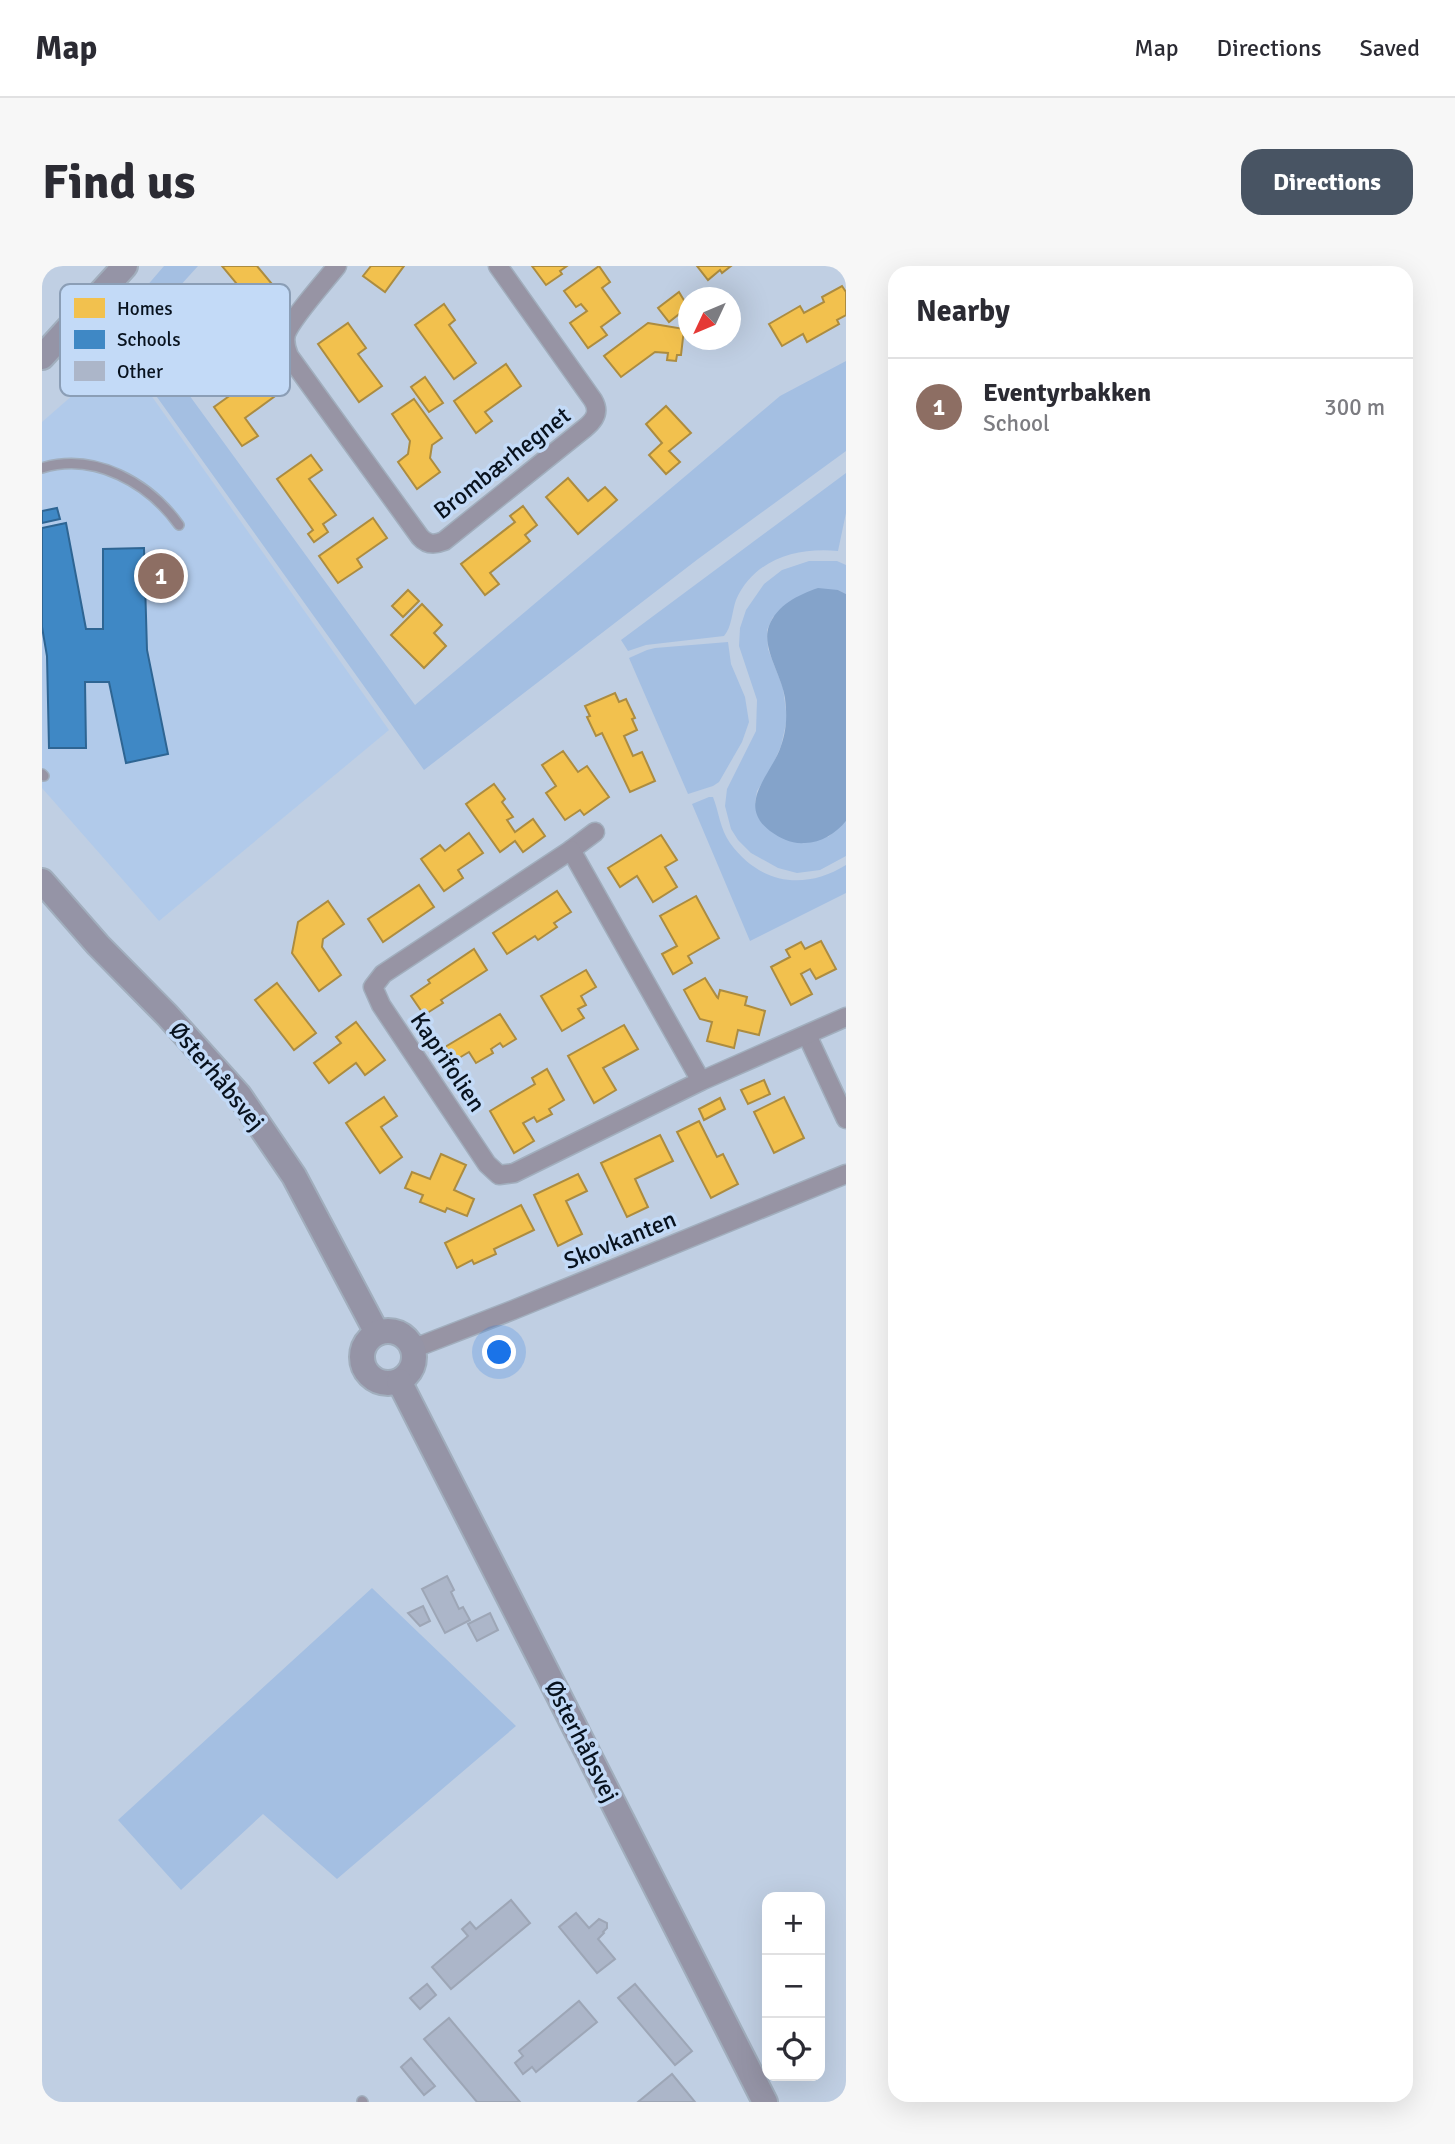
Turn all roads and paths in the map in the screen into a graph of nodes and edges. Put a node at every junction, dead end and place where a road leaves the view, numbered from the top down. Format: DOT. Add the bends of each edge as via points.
graph roads {
  1 [pos="125,266"];
  2 [pos="337,266"];
  3 [pos="498,266"];
  4 [pos="109,284"];
  5 [pos="290,327"];
  6 [pos="60,337"];
  7 [pos="290,356"];
  8 [pos="42,357"];
  9 [pos="42,468"];
  10 [pos="179,525"];
  11 [pos="595,832"];
  12 [pos="571,850"];
  13 [pos="42,881"];
  14 [pos="846,1017"];
  15 [pos="807,1035"];
  16 [pos="701,1081"];
  17 [pos="846,1119"];
  18 [pos="846,1174"];
  19 [pos="377,1333"];
  20 [pos="412,1349"];
  21 [pos="399,1381"];
  22 [pos="765,2102"];
  1 -- 4 [label="street"];
  2 -- 5 [label="street, Brombærhegnet"];
  3 -- 7 [label="street, Brombærhegnet" via="593,400 597,415 444,541 431,544 420,537"];
  6 -- 8 [label="street"];
  9 -- 10 [label="lane" via="70,464 119,474 153,495"];
  11 -- 12 [label="street, Kaprifolien"];
  12 -- 16 [label="street"];
  12 -- 16 [label="street, Kaprifolien" via="383,974 373,987 381,1005 487,1164 499,1175 514,1172"];
  13 -- 19 [label="street, Østerhåbsvej" via="239,1095 294,1176"];
  14 -- 15 [label="street, Kaprifolien"];
  15 -- 16 [label="street, Kaprifolien"];
  15 -- 17 [label="street"];
  18 -- 20 [label="street, Skovkanten"];
  19 -- 20 [label="street" via="398,1334"];
  19 -- 21 [label="street" via="363,1348 364,1368 379,1382"];
  20 -- 21 [label="street" via="412,1368"];
  21 -- 22 [label="street, Østerhåbsvej"];
}
